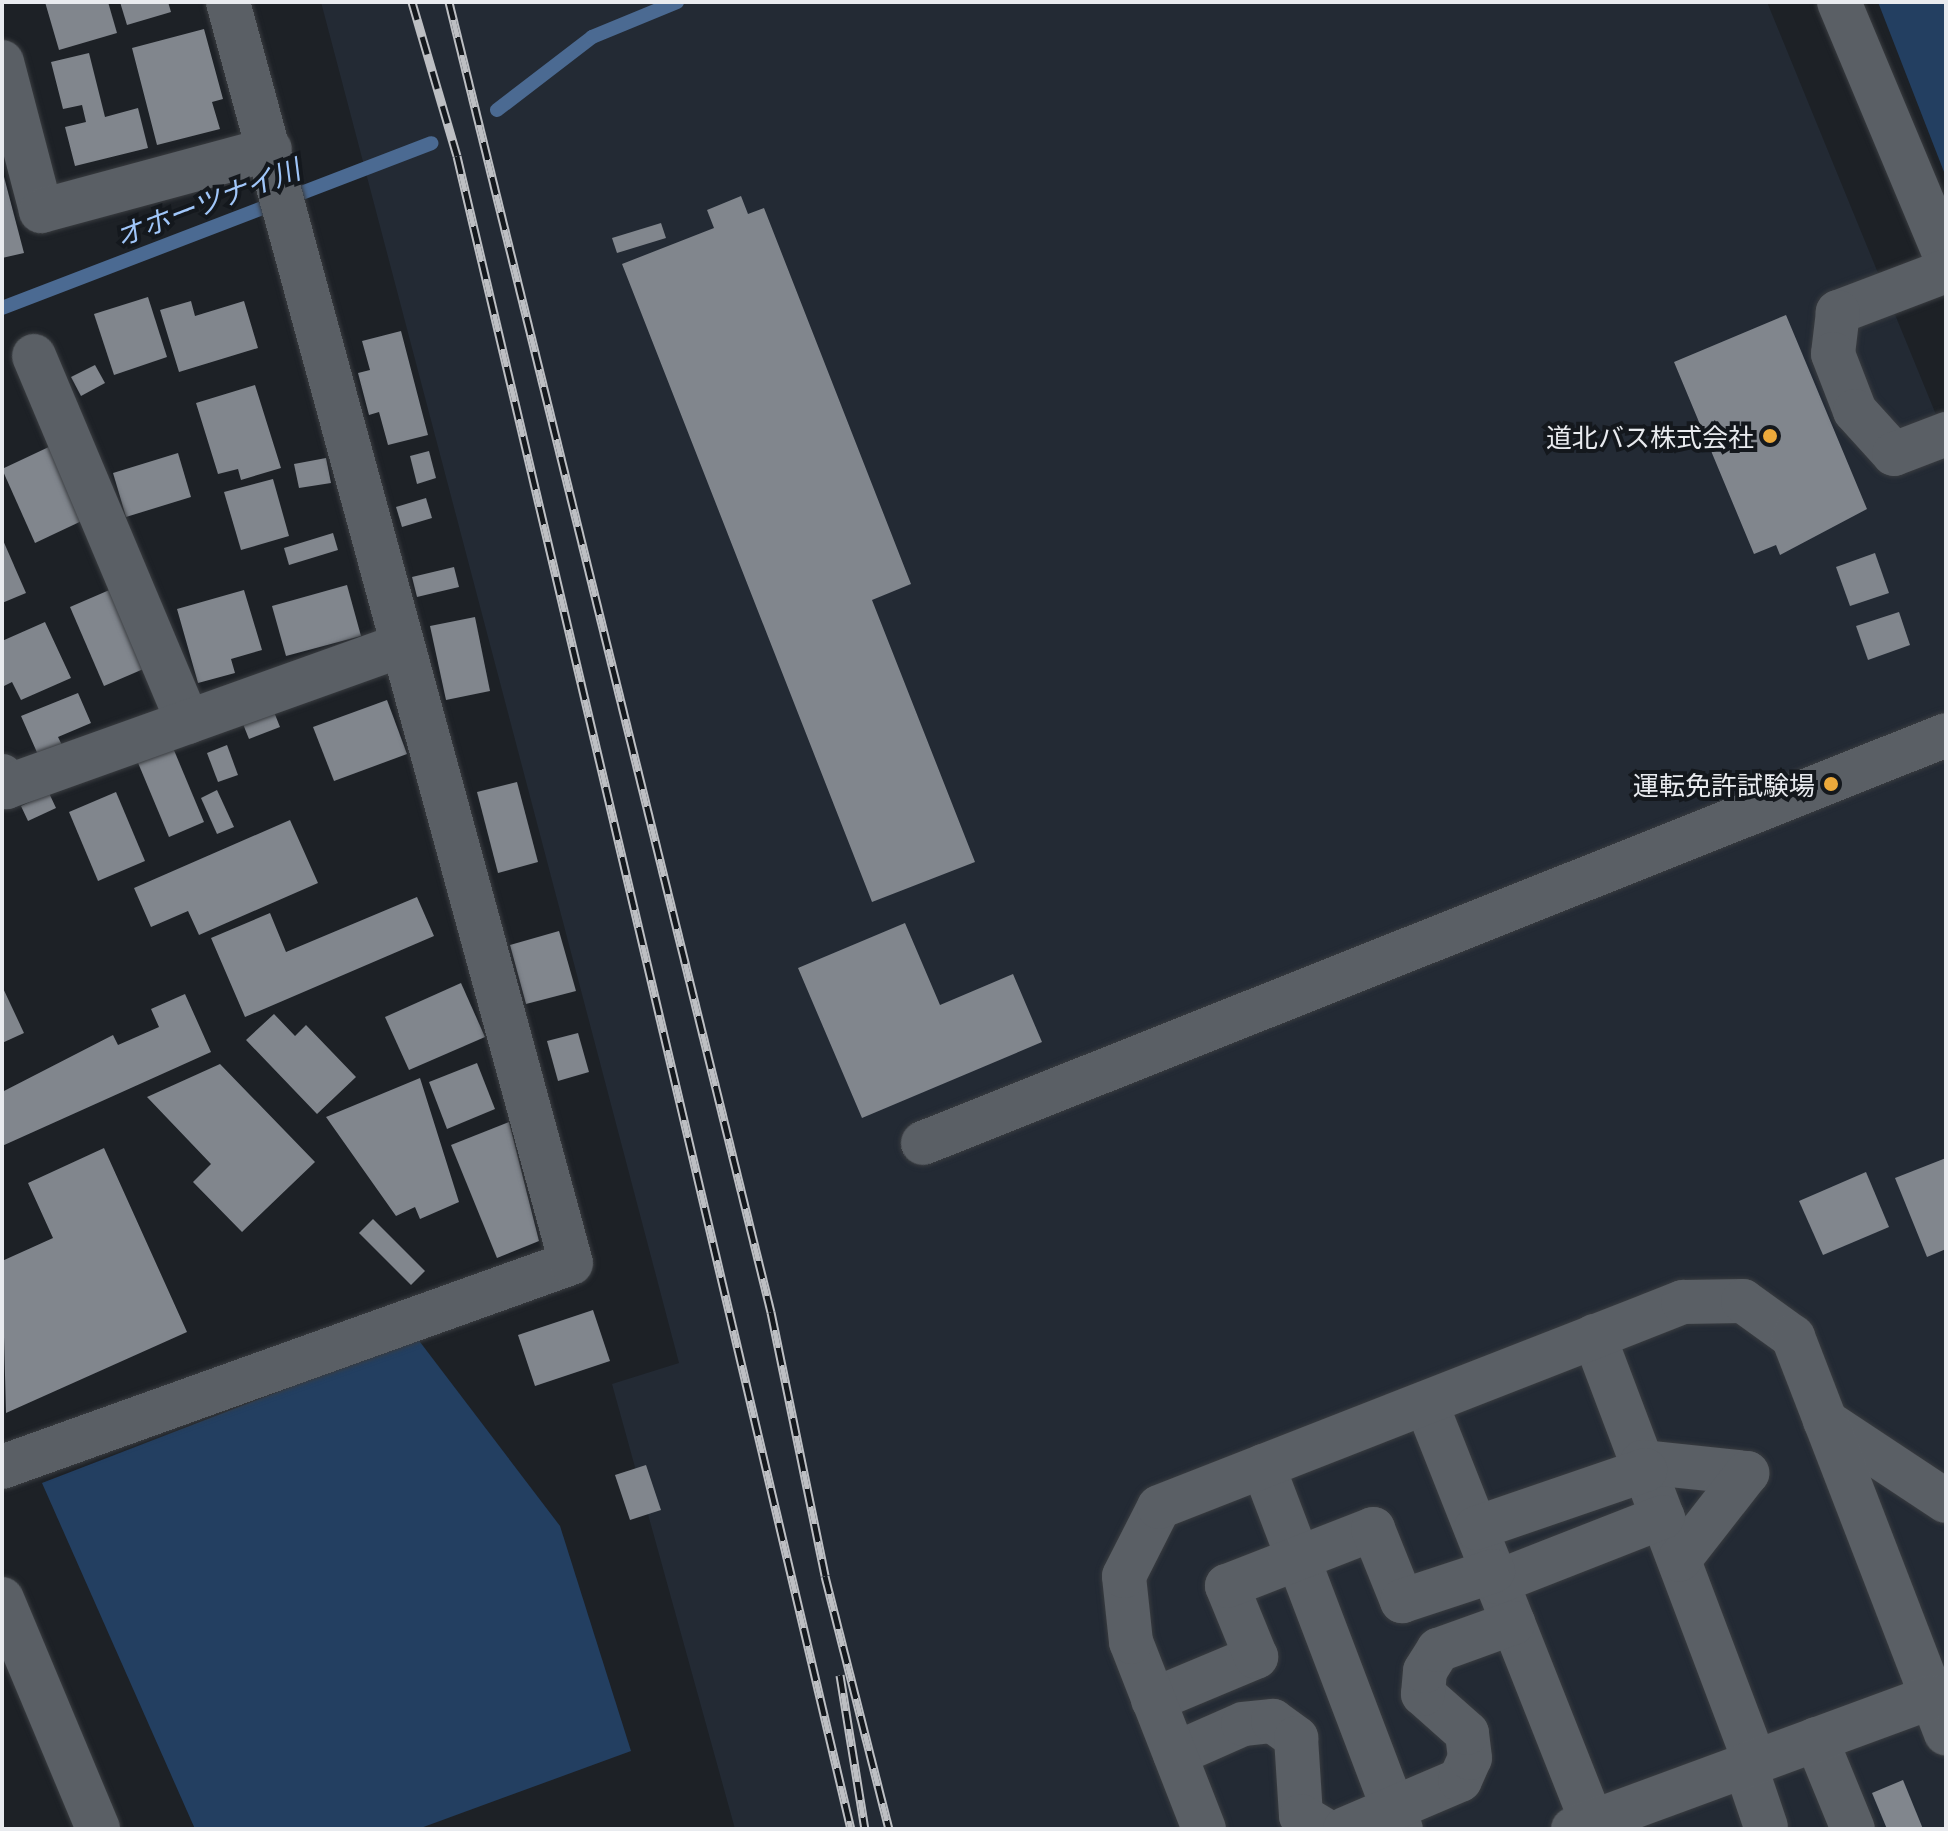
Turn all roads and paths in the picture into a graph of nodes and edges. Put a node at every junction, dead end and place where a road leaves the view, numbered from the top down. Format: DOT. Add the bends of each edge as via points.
graph roads {
  1 [pos="228,2"];
  2 [pos="1839,2"];
  3 [pos="2,62"];
  4 [pos="280,189"];
  5 [pos="1946,258"];
  6 [pos="1946,271"];
  7 [pos="34,356"];
  8 [pos="1946,434"];
  9 [pos="398,647"];
  10 [pos="188,722"];
  11 [pos="1946,735"];
  12 [pos="2,776"];
  13 [pos="923,1143"];
  14 [pos="1594,1336"];
  15 [pos="1426,1403"];
  16 [pos="1825,1421"];
  17 [pos="1263,1466"];
  18 [pos="1643,1466"];
  19 [pos="2,1467"];
  20 [pos="1946,1501"];
  21 [pos="1663,1517"];
  22 [pos="1476,1528"];
  23 [pos="1298,1557"];
  24 [pos="1679,1560"];
  25 [pos="1495,1577"];
  26 [pos="2,1599"];
  27 [pos="1513,1623"];
  28 [pos="1153,1700"];
  29 [pos="1939,1716"];
  30 [pos="1816,1739"];
  31 [pos="1175,1754"];
  32 [pos="1750,1764"];
  33 [pos="1397,1818"];
  34 [pos="1587,1827"];
  35 [pos="1772,1828"];
  36 [pos="98,1829"];
  37 [pos="1204,1829"];
  38 [pos="1323,1829"];
  39 [pos="1345,1829"];
  40 [pos="1853,1829"];
  1 -- 4 [label="street"];
  2 -- 5 [label="street"];
  3 -- 4 [label="street" via="41,211"];
  4 -- 9 [label="street"];
  6 -- 8 [label="street" via="1838,312 1833,354 1855,411 1894,454"];
  7 -- 10 [label="street"];
  9 -- 10 [label="street"];
  9 -- 19 [label="street" via="571,1263"];
  10 -- 12 [label="street" via="6,787"];
  11 -- 13 [label="street"];
  14 -- 15 [label="street"];
  14 -- 16 [label="street" via="1683,1302 1743,1301 1793,1337"];
  14 -- 18 [label="street"];
  15 -- 17 [label="street"];
  15 -- 22 [label="street"];
  16 -- 20 [label="street"];
  16 -- 29 [label="street"];
  17 -- 23 [label="street"];
  17 -- 28 [label="street" via="1159,1507 1124,1576 1131,1642"];
  18 -- 21 [label="street"];
  18 -- 22 [label="street"];
  18 -- 24 [label="street" via="1747,1473"];
  21 -- 24 [label="street"];
  21 -- 25 [label="street"];
  22 -- 25 [label="street"];
  23 -- 25 [label="street" via="1373,1529 1402,1601"];
  23 -- 28 [label="street" via="1227,1586 1256,1657"];
  23 -- 33 [label="street"];
  24 -- 32 [label="street"];
  25 -- 27 [label="street"];
  26 -- 36 [label="street"];
  27 -- 33 [label="street" via="1438,1650 1423,1694 1467,1733 1470,1758 1460,1780"];
  27 -- 34 [label="street"];
  28 -- 31 [label="street"];
  29 -- 30 [label="street"];
  30 -- 32 [label="street"];
  30 -- 40 [label="street"];
  31 -- 37 [label="street"];
  31 -- 38 [label="street" via="1243,1724 1273,1721 1296,1738 1301,1816"];
  32 -- 34 [label="street"];
  32 -- 35 [label="street"];
  33 -- 39 [label="street"];
}
